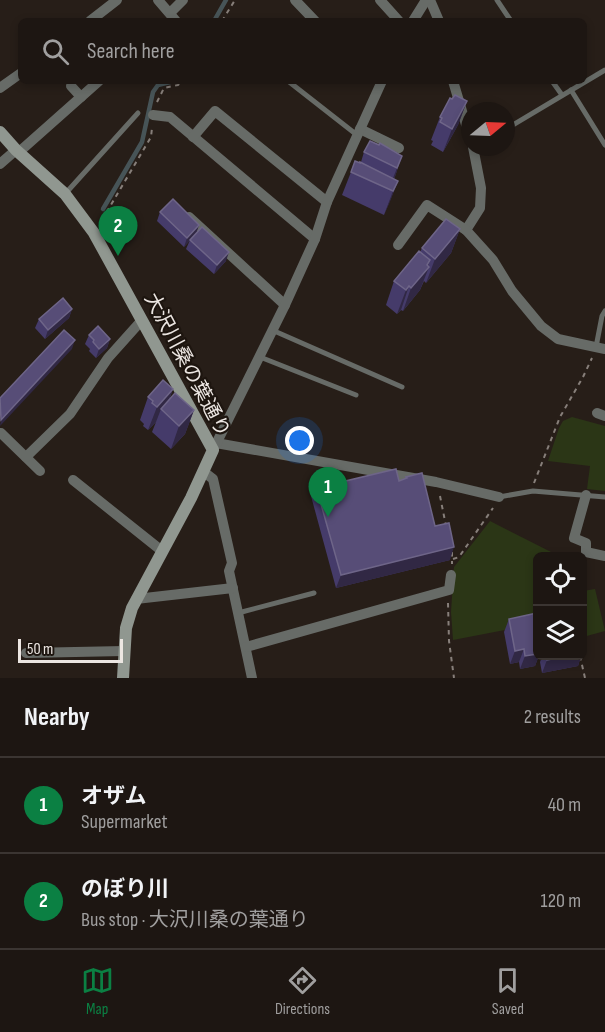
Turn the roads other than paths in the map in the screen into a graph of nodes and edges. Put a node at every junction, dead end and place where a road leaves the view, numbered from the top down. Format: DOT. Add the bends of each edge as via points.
graph roads {
  1 [pos="117,0"];
  2 [pos="158,0"];
  3 [pos="183,0"];
  4 [pos="295,0"];
  5 [pos="380,0"];
  6 [pos="428,0"];
  7 [pos="497,0"];
  8 [pos="173,17"];
  9 [pos="94,18"];
  10 [pos="312,18"];
  11 [pos="396,18"];
  12 [pos="415,18"];
  13 [pos="437,18"];
  14 [pos="509,18"];
  15 [pos="605,70"];
  16 [pos="18,75"];
  17 [pos="587,80"];
  18 [pos="96,84"];
  19 [pos="292,84"];
  20 [pos="377,84"];
  21 [pos="454,84"];
  22 [pos="554,84"];
  23 [pos="580,84"];
  24 [pos="71,86"];
  25 [pos="0,88"];
  26 [pos="570,90"];
  27 [pos="562,95"];
  28 [pos="81,97"];
  29 [pos="461,108"];
  30 [pos="138,113"];
  31 [pos="153,115"];
  32 [pos="515,124"];
  33 [pos="0,132"];
  34 [pos="358,132"];
  35 [pos="193,137"];
  36 [pos="605,145"];
  37 [pos="399,148"];
  38 [pos="18,151"];
  39 [pos="476,156"];
  40 [pos="0,164"];
  41 [pos="65,194"];
  42 [pos="327,201"];
  43 [pos="180,209"];
  44 [pos="466,230"];
  45 [pos="315,239"];
  46 [pos="398,245"];
  47 [pos="285,305"];
  48 [pos="605,311"];
  49 [pos="142,320"];
  50 [pos="272,330"];
  51 [pos="601,348"];
  52 [pos="259,357"];
  53 [pos="402,387"];
  54 [pos="356,395"];
  55 [pos="1,433"];
  56 [pos="215,446"];
  57 [pos="26,457"];
  58 [pos="40,471"];
  59 [pos="204,472"];
  60 [pos="73,480"];
  61 [pos="586,495"];
  62 [pos="499,497"];
  63 [pos="605,497"];
  64 [pos="162,551"];
  65 [pos="605,556"];
  66 [pos="451,575"];
  67 [pos="233,588"];
  68 [pos="314,593"];
  69 [pos="136,599"];
  70 [pos="238,613"];
  71 [pos="246,647"];
  72 [pos="124,651"];
  73 [pos="26,653"];
  74 [pos="123,678"];
  75 [pos="252,678"];
  1 -- 9 [label="street"];
  2 -- 8 [label="street"];
  3 -- 8 [label="street"];
  4 -- 10 [label="street"];
  5 -- 11 [label="street"];
  6 -- 12 [label="street"];
  6 -- 13 [label="street"];
  7 -- 14 [label="lane"];
  15 -- 17 [label="lane"];
  16 -- 25 [label="street"];
  18 -- 28 [label="street"];
  19 -- 34 [label="lane"];
  20 -- 34 [label="street"];
  21 -- 29 [label="street"];
  22 -- 27 [label="lane"];
  23 -- 26 [label="lane"];
  24 -- 28 [label="street"];
  26 -- 27 [label="lane"];
  26 -- 36 [label="lane"];
  27 -- 32 [label="lane"];
  28 -- 38 [label="street"];
  30 -- 41 [label="lane"];
  31 -- 35 [label="street" via="170,117"];
  33 -- 38 [label="street, 大沢川桑の葉通り"];
  34 -- 37 [label="street"];
  34 -- 42 [label="street"];
  35 -- 42 [label="street" via="215,111"];
  35 -- 45 [label="street"];
  38 -- 40 [label="street"];
  38 -- 41 [label="street, 大沢川桑の葉通り"];
  39 -- 44 [label="street" via="480,208"];
  41 -- 49 [label="street, 大沢川桑の葉通り" via="94,232"];
  42 -- 45 [label="street"];
  43 -- 47 [label="street"];
  44 -- 46 [label="street" via="427,205"];
  44 -- 51 [label="street" via="541,326 558,339"];
  45 -- 47 [label="street"];
  47 -- 50 [label="street"];
  48 -- 51 [label="lane"];
  49 -- 56 [label="street, 大沢川桑の葉通り"];
  49 -- 57 [label="street" via="108,358 70,414"];
  50 -- 52 [label="street"];
  50 -- 53 [label="lane"];
  52 -- 54 [label="lane"];
  52 -- 56 [label="street"];
  55 -- 57 [label="street"];
  56 -- 59 [label="street, 大沢川桑の葉通り"];
  56 -- 62 [label="street" via="436,482"];
  57 -- 58 [label="street"];
  59 -- 64 [label="street, 大沢川桑の葉通り"];
  59 -- 67 [label="street" via="213,479 232,563"];
  60 -- 64 [label="street"];
  61 -- 62 [label="lane" via="531,491"];
  61 -- 63 [label="lane"];
  61 -- 65 [label="street" via="574,538 586,543 586,552"];
  64 -- 69 [label="street, 大沢川桑の葉通り"];
  66 -- 71 [label="street" via="449,590"];
  67 -- 69 [label="street"];
  67 -- 70 [label="street"];
  68 -- 70 [label="lane"];
  69 -- 72 [label="street, 大沢川桑の葉通り" via="126,628"];
  70 -- 71 [label="street"];
  71 -- 75 [label="street"];
  72 -- 73 [label="street"];
  72 -- 74 [label="street, 大沢川桑の葉通り"];
}
